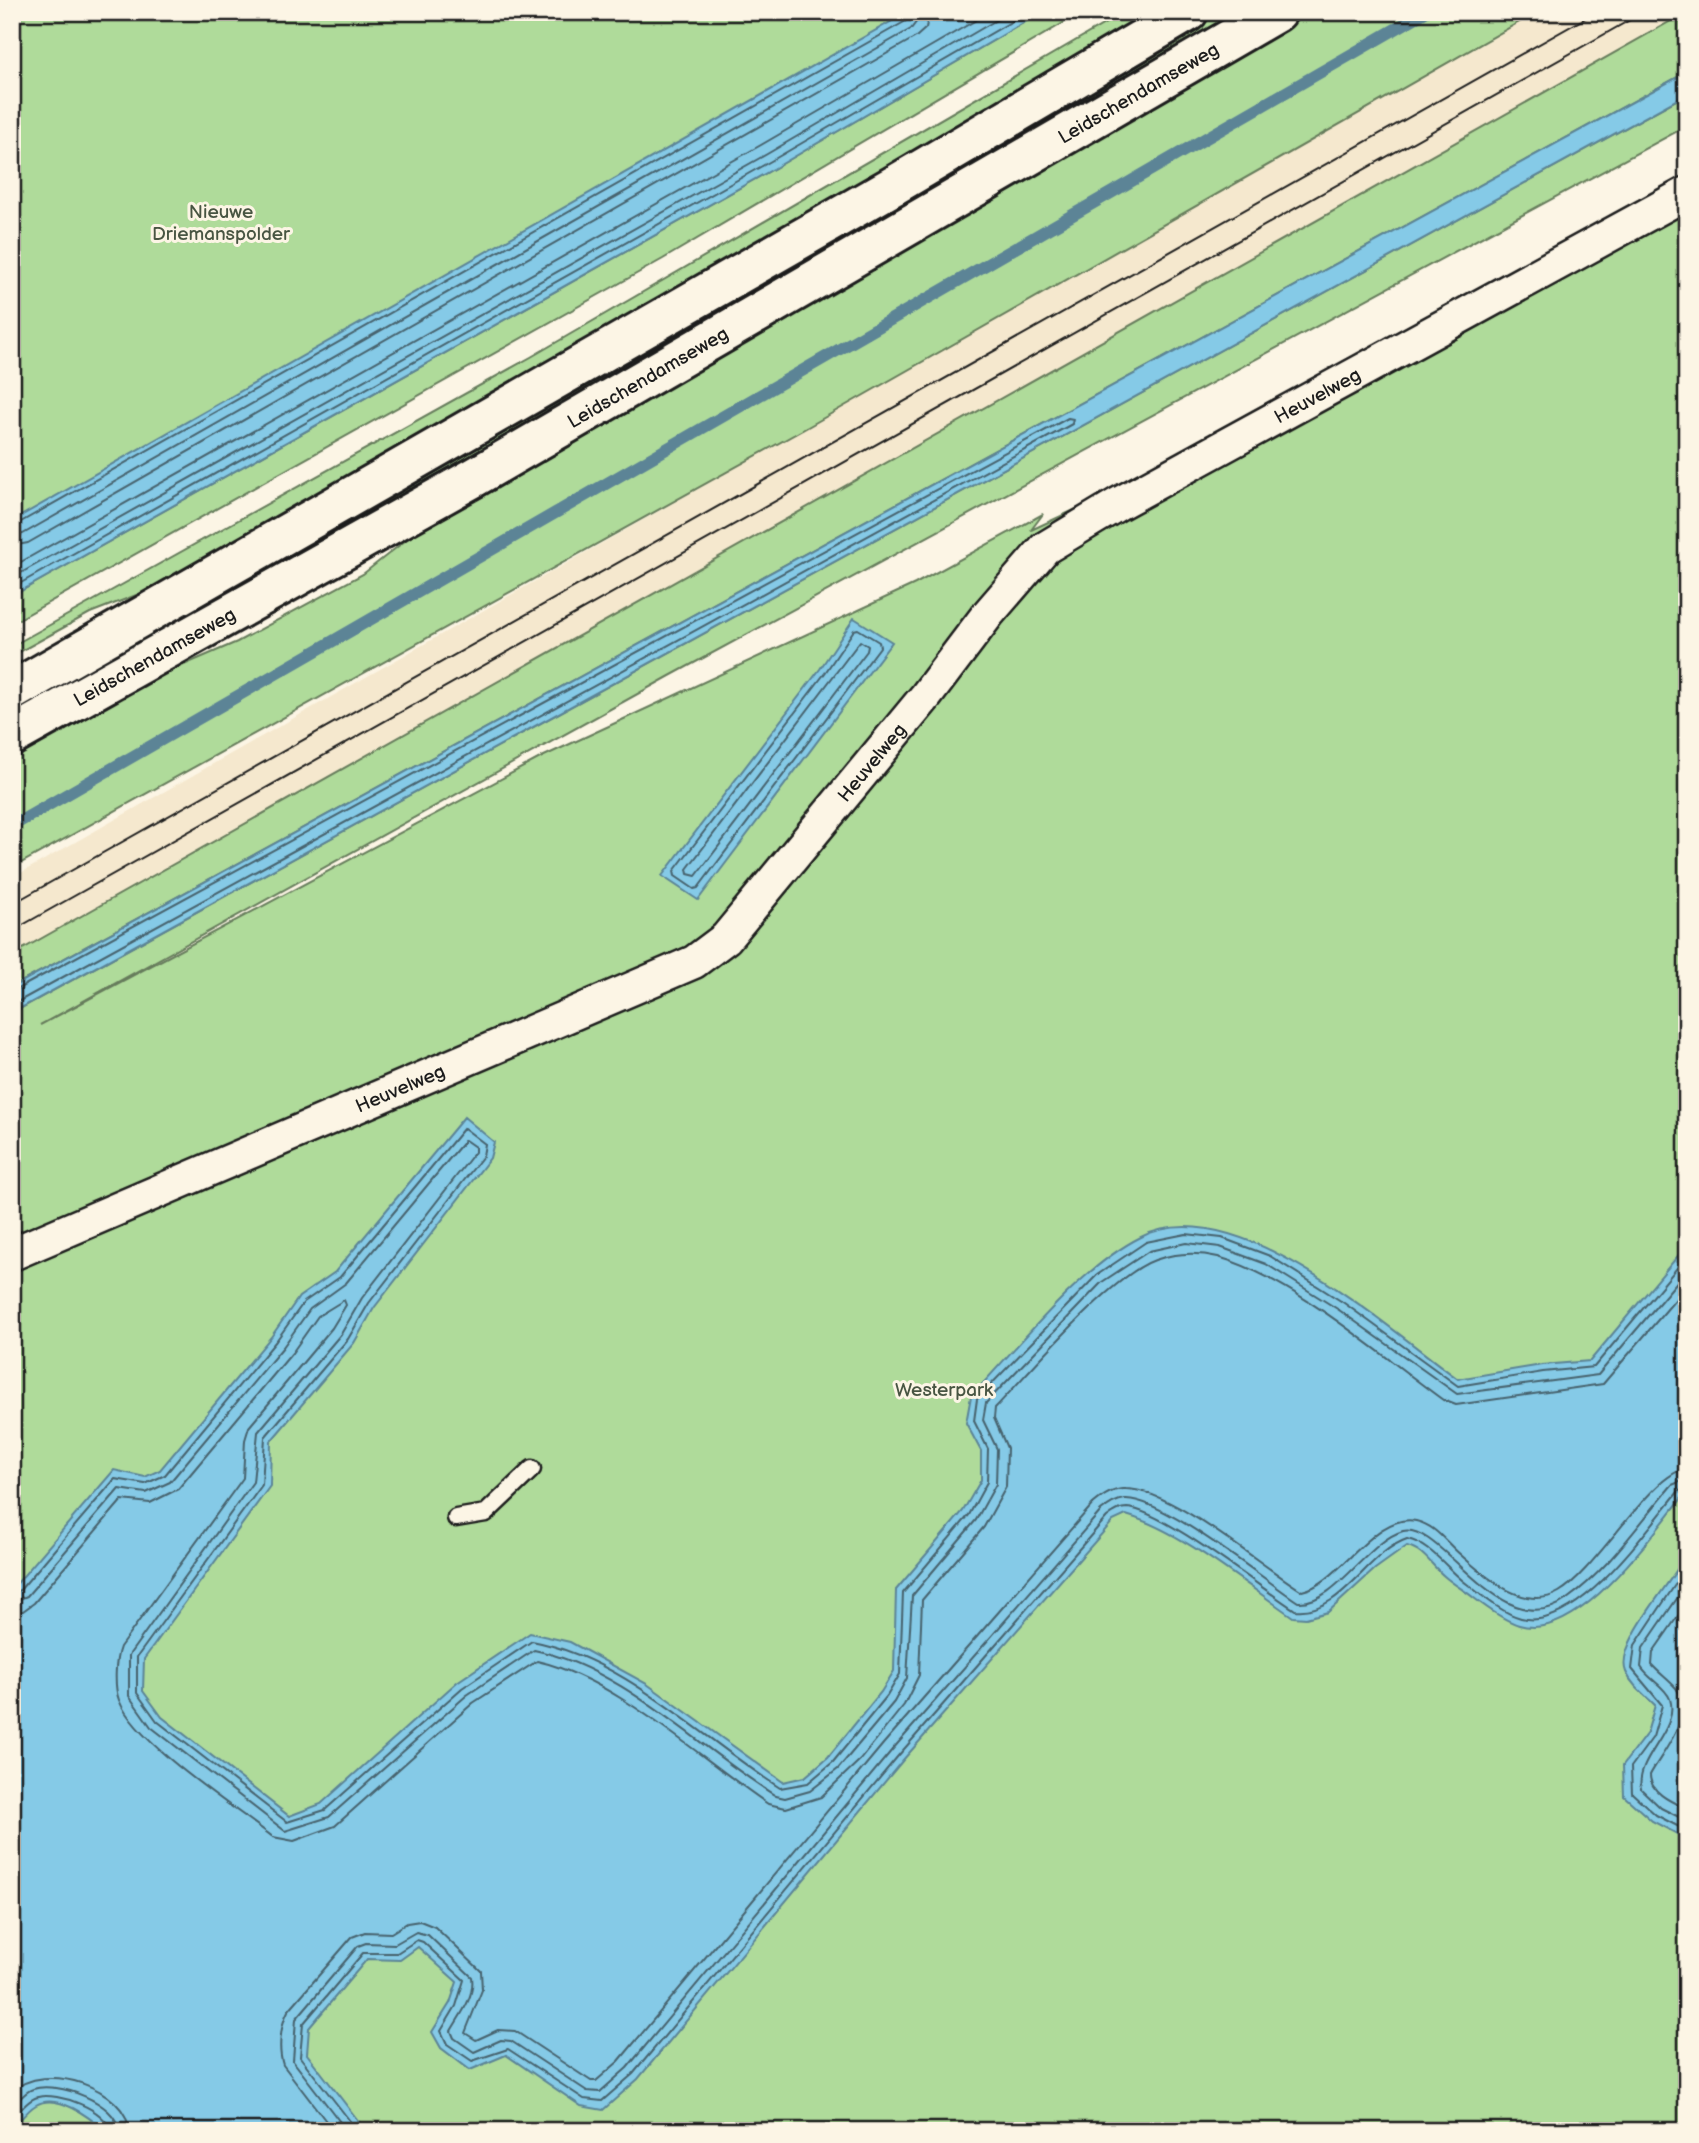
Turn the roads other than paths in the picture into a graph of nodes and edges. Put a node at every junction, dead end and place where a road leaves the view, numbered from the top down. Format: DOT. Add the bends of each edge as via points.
graph roads {
  1 [pos="1188,12"];
  2 [pos="1277,12"];
  3 [pos="1687,193"];
  4 [pos="12,691"];
  5 [pos="12,736"];
  6 [pos="12,1254"];
  7 [pos="532,1469"];
  8 [pos="456,1518"];
  1 -- 4 [label="main road, Leidschendamseweg"];
  2 -- 5 [label="main road, Leidschendamseweg" via="475,477"];
  3 -- 6 [label="street, Heuvelweg" via="1045,548 726,938 694,962"];
  7 -- 8 [label="lane" via="486,1513"];
}
